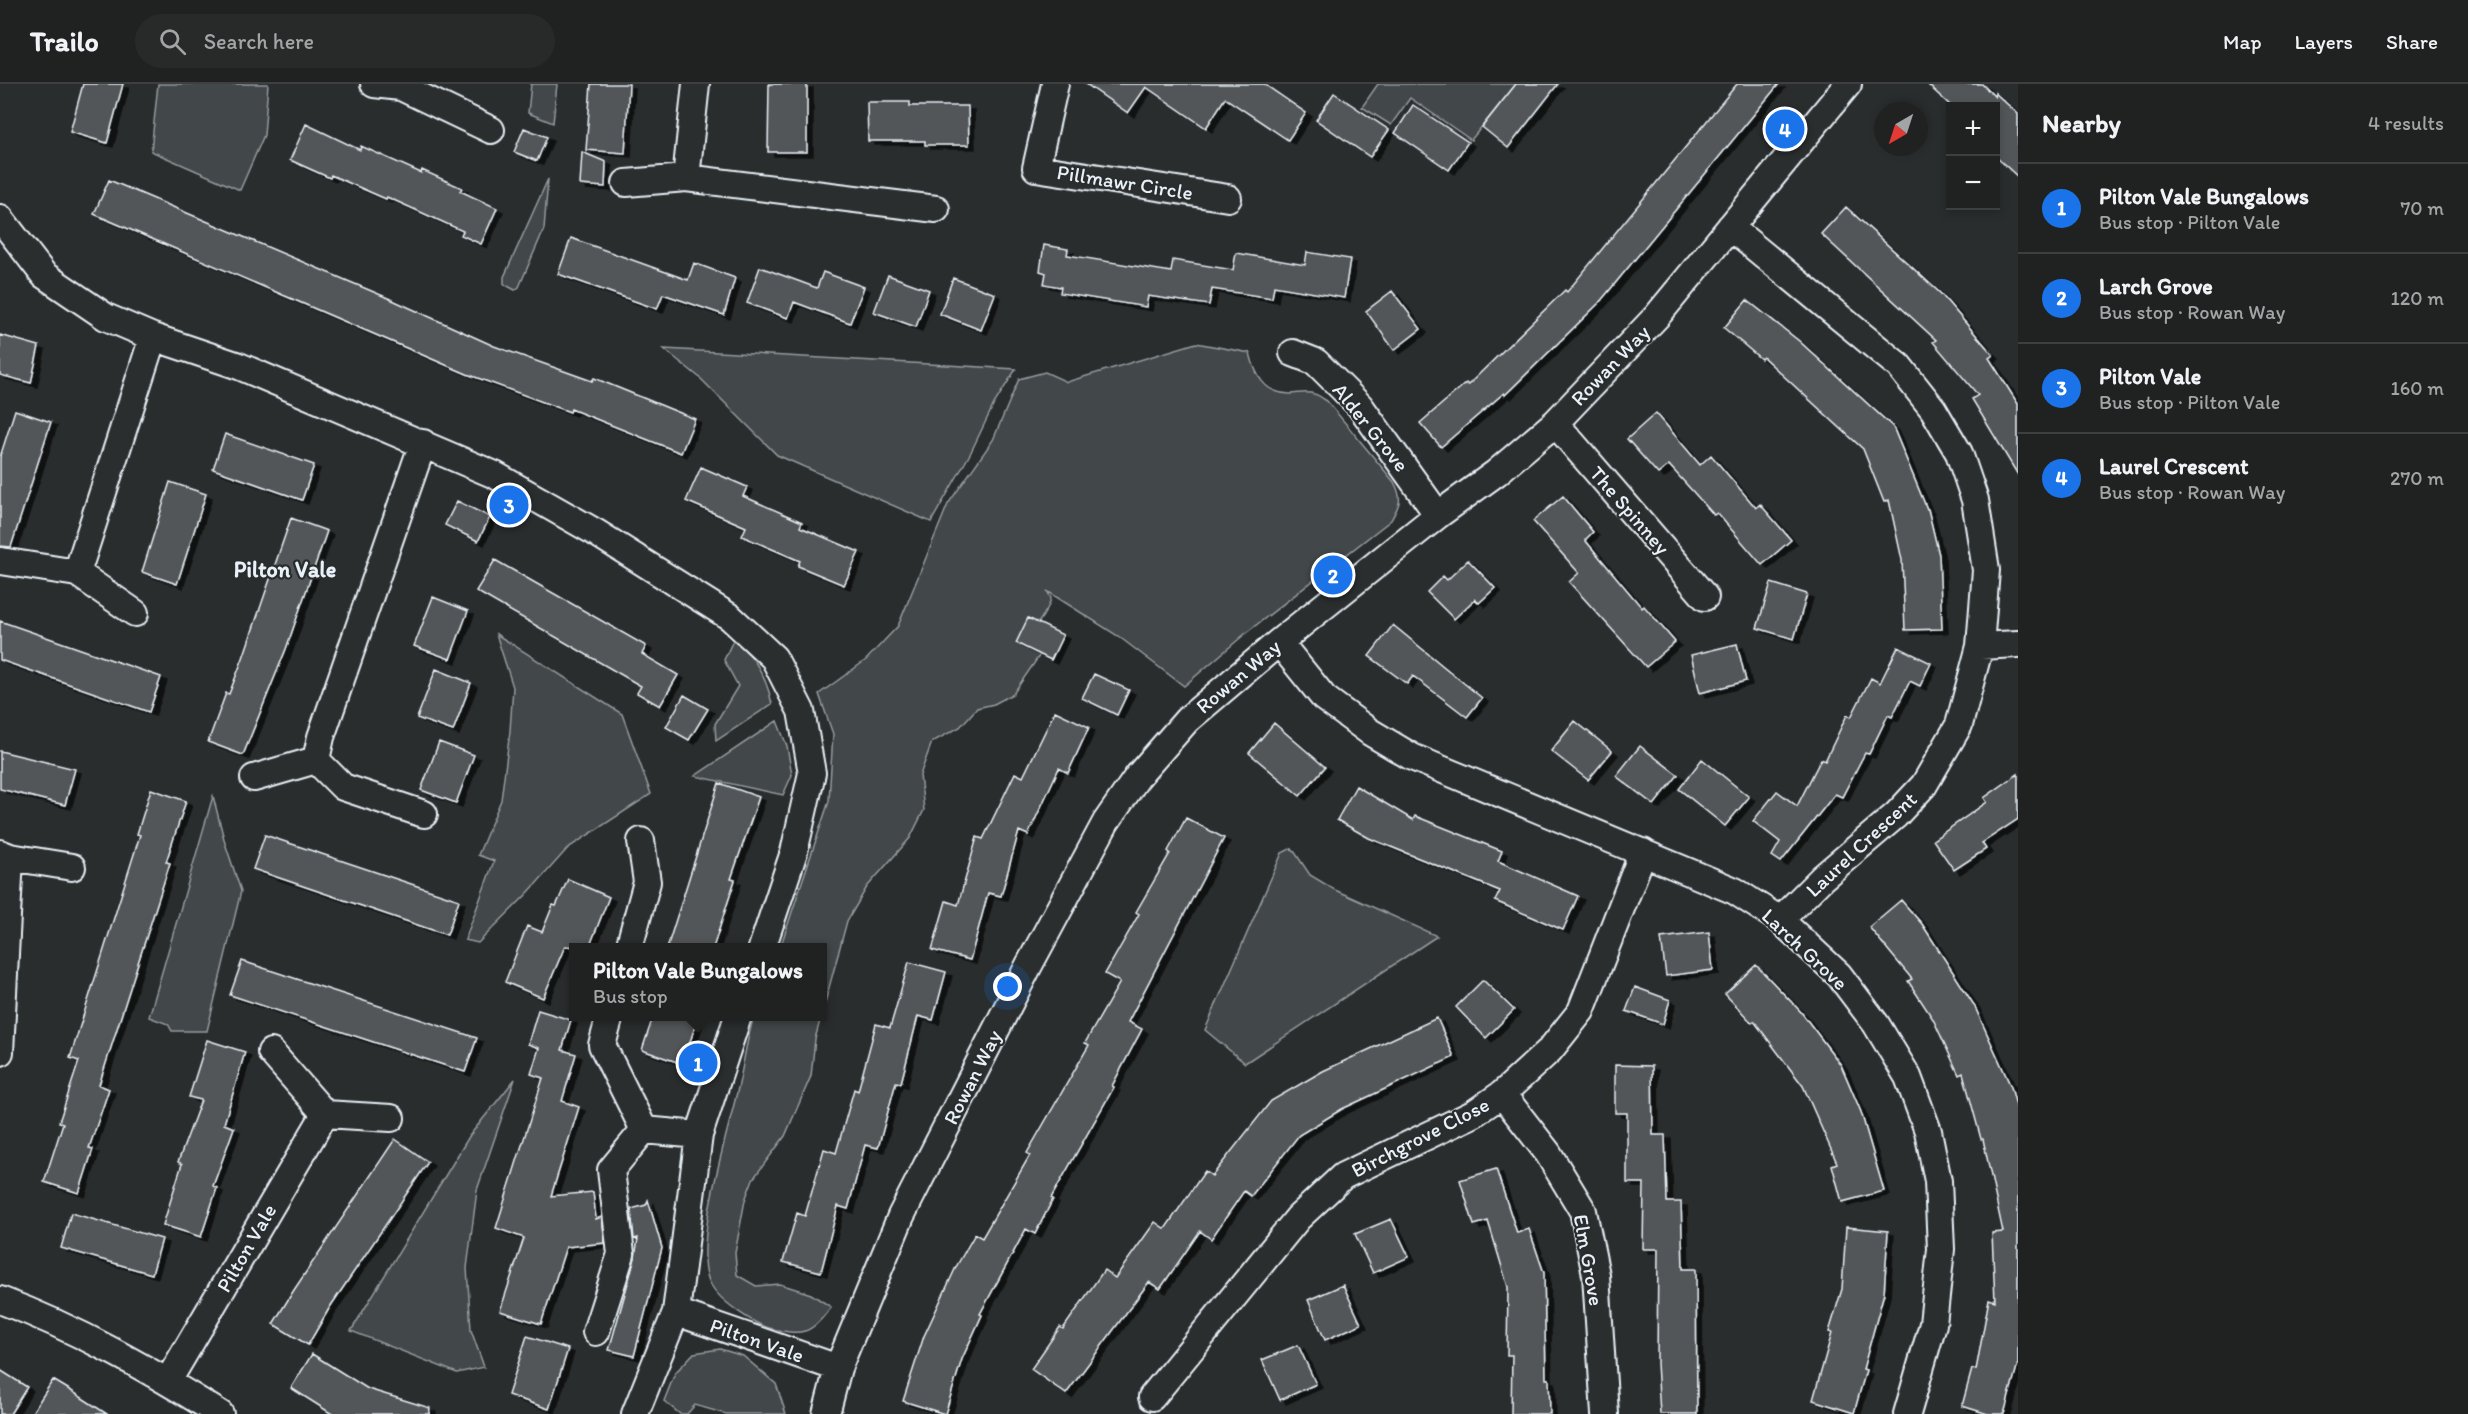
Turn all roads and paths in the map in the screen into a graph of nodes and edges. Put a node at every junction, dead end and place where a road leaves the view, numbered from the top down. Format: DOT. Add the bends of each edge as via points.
graph roads {
  1 [pos="374,84"];
  2 [pos="696,84"];
  3 [pos="1055,84"];
  4 [pos="1848,84"];
  5 [pos="401,86"];
  6 [pos="491,130"];
  7 [pos="686,177"];
  8 [pos="626,183"];
  9 [pos="1228,198"];
  10 [pos="936,209"];
  11 [pos="0,218"];
  12 [pos="1730,226"];
  13 [pos="153,337"];
  14 [pos="1293,352"];
  15 [pos="1555,423"];
  16 [pos="423,442"];
  17 [pos="1438,515"];
  18 [pos="1,561"];
  19 [pos="77,573"];
  20 [pos="1705,597"];
  21 [pos="135,613"];
  22 [pos="1278,642"];
  23 [pos="2018,644"];
  24 [pos="1980,646"];
  25 [pos="316,760"];
  26 [pos="254,778"];
  27 [pos="423,814"];
  28 [pos="641,841"];
  29 [pos="1643,852"];
  30 [pos="5,855"];
  31 [pos="72,867"];
  32 [pos="1780,920"];
  33 [pos="630,943"];
  34 [pos="764,943"];
  35 [pos="609,1021"];
  36 [pos="737,1021"];
  37 [pos="0,1052"];
  38 [pos="271,1052"];
  39 [pos="1503,1094"];
  40 [pos="325,1114"];
  41 [pos="391,1118"];
  42 [pos="644,1130"];
  43 [pos="699,1135"];
  44 [pos="0,1300"];
  45 [pos="676,1312"];
  46 [pos="596,1332"];
  47 [pos="838,1368"];
  48 [pos="168,1381"];
  49 [pos="1152,1397"];
  50 [pos="220,1414"];
  51 [pos="635,1414"];
  52 [pos="826,1414"];
  53 [pos="1605,1414"];
  54 [pos="1907,1414"];
  1 -- 5 [label="street"];
  2 -- 7 [label="street"];
  3 -- 9 [label="street, Pillmawr Circle" via="1036,168"];
  4 -- 12 [label="street, Rowan Way"];
  5 -- 6 [label="street"];
  7 -- 8 [label="street"];
  7 -- 10 [label="street"];
  11 -- 13 [label="street" via="44,275 106,317"];
  12 -- 15 [label="street, Rowan Way" via="1657,316"];
  12 -- 24 [label="street, Laurel Crescent" via="1899,366 1933,409 1959,453 1975,500 1986,570"];
  13 -- 16 [label="street" via="239,366"];
  13 -- 19 [label="street"];
  14 -- 17 [label="street, Alder Grove" via="1316,362 1360,406"];
  15 -- 17 [label="street, Rowan Way"];
  15 -- 20 [label="street, The Spinney"];
  16 -- 25 [label="street"];
  16 -- 34 [label="street" via="495,475 595,532 730,617 774,658 801,711 812,772 794,852"];
  17 -- 22 [label="street, Rowan Way"];
  18 -- 19 [label="street"];
  19 -- 21 [label="street"];
  22 -- 29 [label="street, Larch Grove" via="1324,698 1412,757"];
  22 -- 47 [label="street, Rowan Way" via="1187,720 1138,776 1106,822 901,1216"];
  23 -- 24 [label="street"];
  24 -- 32 [label="street, Laurel Crescent" via="1959,725 1924,785"];
  25 -- 26 [label="street"];
  25 -- 27 [label="street" via="343,787"];
  28 -- 33 [label="street" via="647,882"];
  29 -- 32 [label="street, Larch Grove" via="1735,891"];
  29 -- 39 [label="street, Birchgrove Close" via="1581,1011 1550,1050"];
  30 -- 31 [label="street"];
  30 -- 37 [label="street"];
  32 -- 54 [label="street, Larch Grove" via="1839,975 1876,1024 1908,1077 1928,1131 1938,1181 1941,1249 1933,1324"];
  35 -- 42 [label="street" via="602,1045"];
  36 -- 43 [label="street"];
  38 -- 40 [label="street"];
  39 -- 49 [label="street, Birchgrove Close" via="1473,1114 1343,1176 1298,1218"];
  39 -- 53 [label="street, Elm Grove" via="1548,1153 1583,1211 1596,1275"];
  40 -- 41 [label="street"];
  40 -- 48 [label="street, Pilton Vale"];
  42 -- 43 [label="street"];
  42 -- 46 [label="street" via="611,1170 621,1254"];
  43 -- 45 [label="street"];
  44 -- 48 [label="street" via="102,1345"];
  45 -- 47 [label="street, Pilton Vale"];
  45 -- 51 [label="street"];
  47 -- 52 [label="street, Rowan Way"];
  48 -- 50 [label="street"];
}
